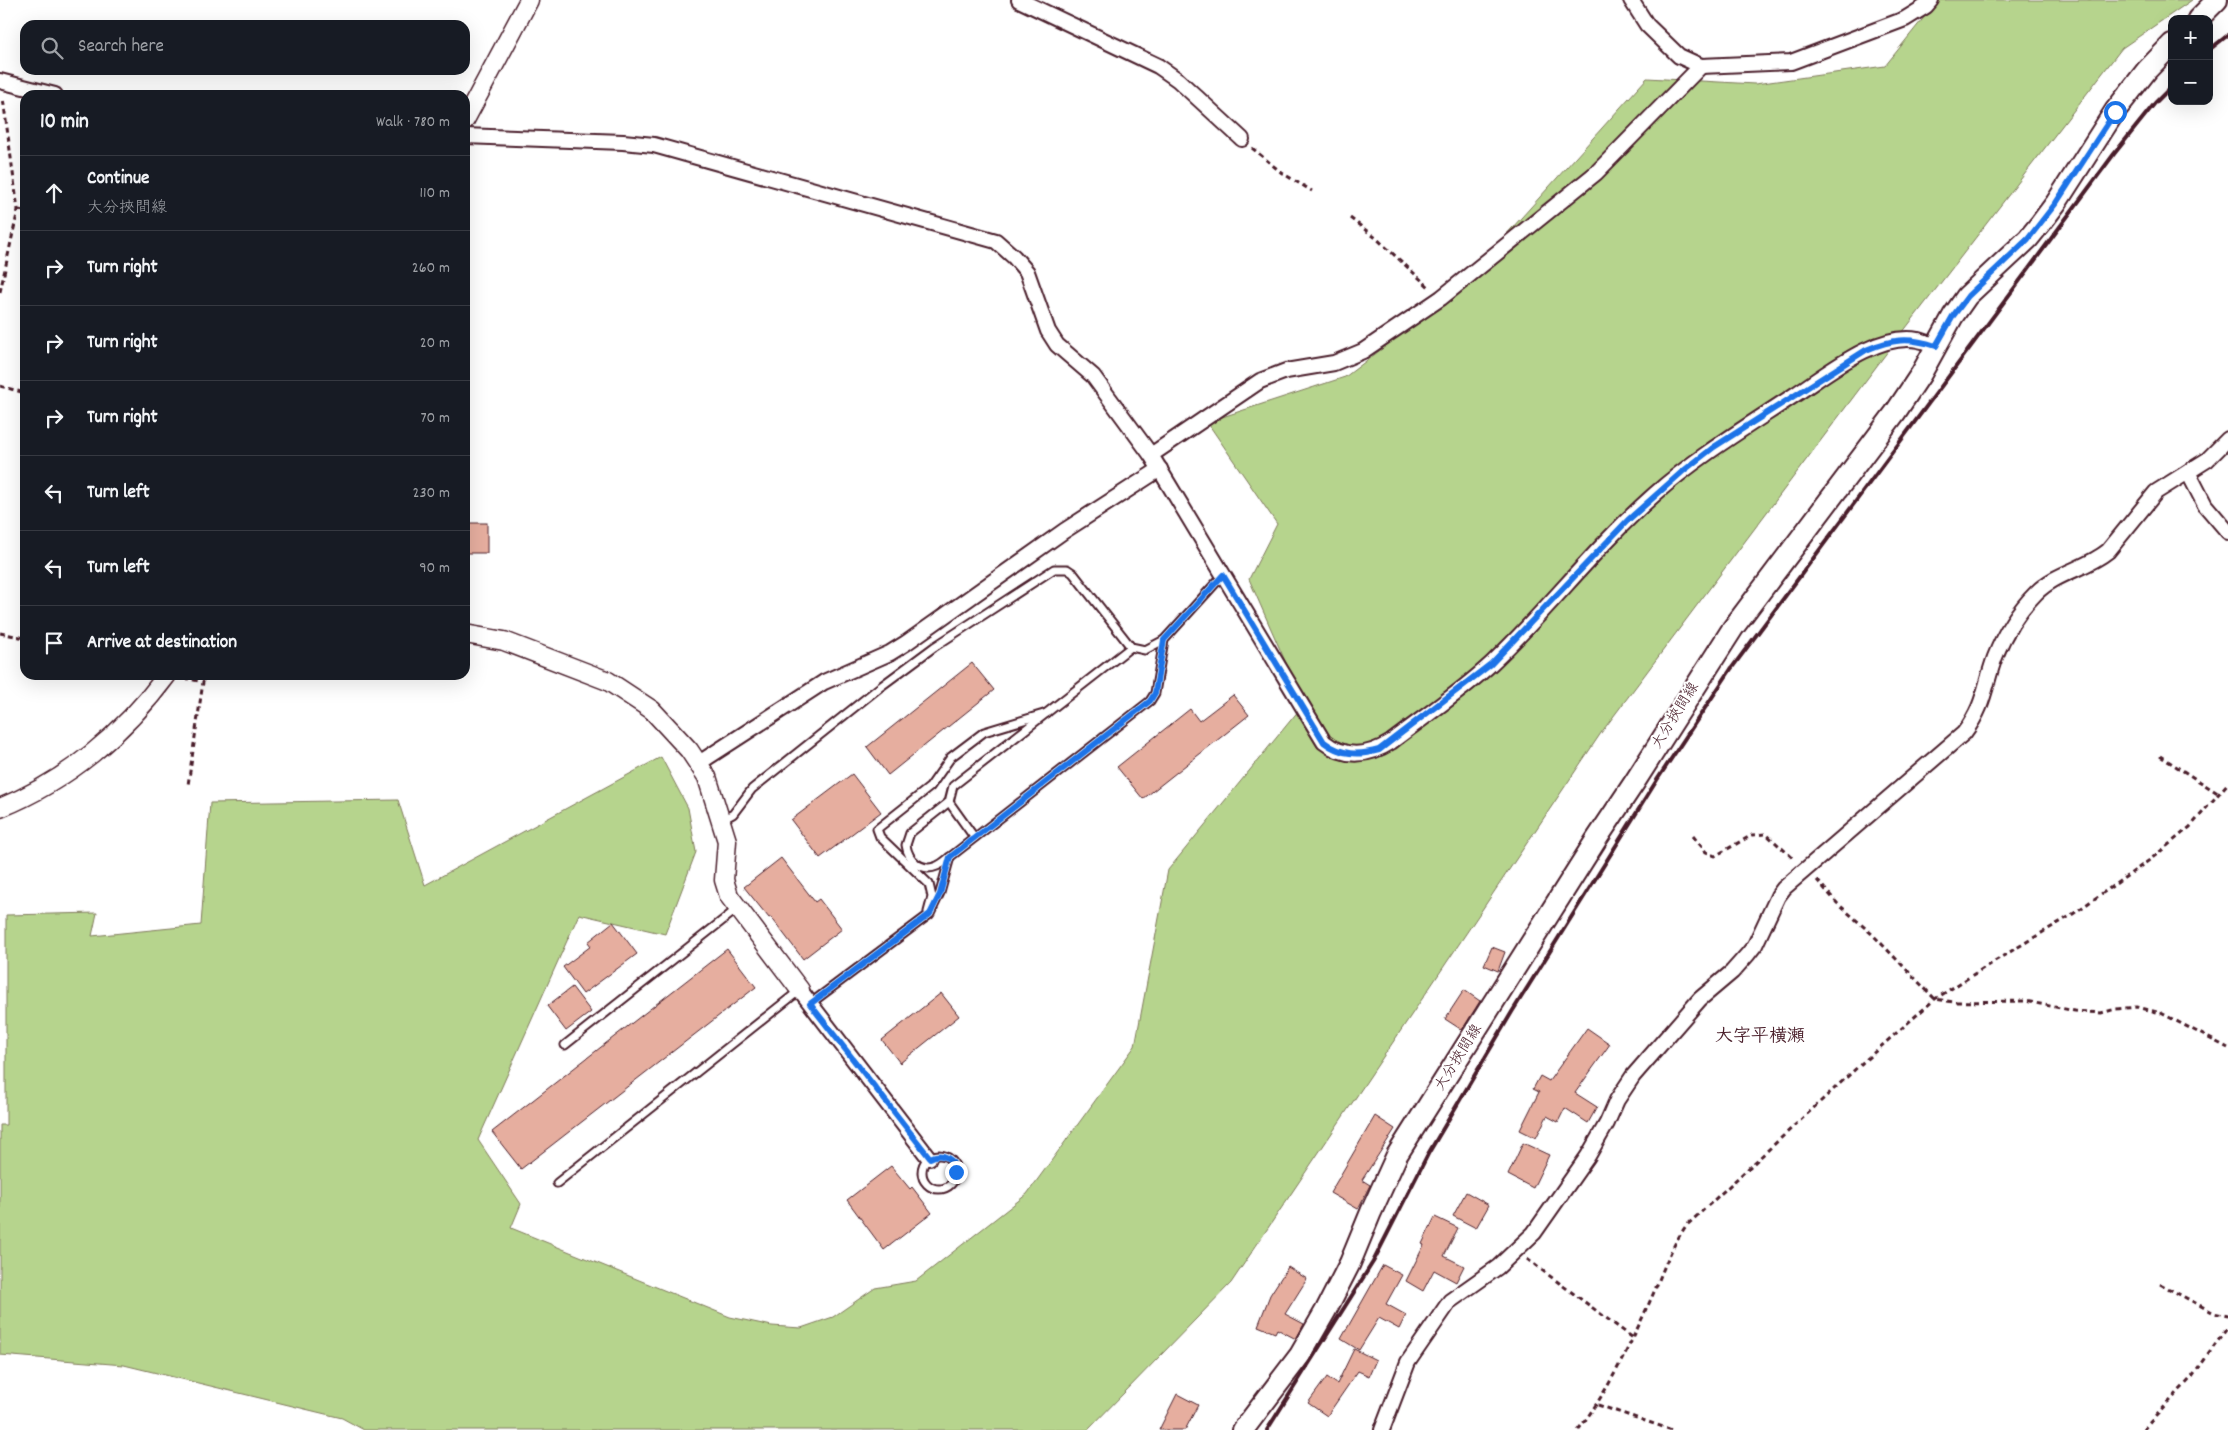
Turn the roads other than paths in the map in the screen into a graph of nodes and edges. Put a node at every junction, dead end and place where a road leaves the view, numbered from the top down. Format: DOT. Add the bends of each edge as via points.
graph roads {
  1 [pos="529,0"];
  2 [pos="1019,0"];
  3 [pos="1630,0"];
  4 [pos="1931,0"];
  5 [pos="2217,0"];
  6 [pos="2202,15"];
  7 [pos="2168,48"];
  8 [pos="1701,66"];
  9 [pos="0,81"];
  10 [pos="35,90"];
  11 [pos="470,111"];
  12 [pos="470,136"];
  13 [pos="1242,140"];
  14 [pos="1936,346"];
  15 [pos="2228,439"];
  16 [pos="1152,455"];
  17 [pos="1160,469"];
  18 [pos="2188,472"];
  19 [pos="2228,532"];
  20 [pos="1223,575"];
  21 [pos="470,635"];
  22 [pos="1164,640"];
  23 [pos="1131,647"];
  24 [pos="163,680"];
  25 [pos="1046,713"];
  26 [pos="699,763"];
  27 [pos="949,802"];
  28 [pos="0,808"];
  29 [pos="722,820"];
  30 [pos="974,837"];
  31 [pos="950,857"];
  32 [pos="738,909"];
  33 [pos="926,918"];
  34 [pos="805,997"];
  35 [pos="565,1044"];
  36 [pos="930,1158"];
  37 [pos="557,1183"];
  38 [pos="1243,1430"];
  39 [pos="1382,1430"];
  1 -- 11 [label="street"];
  2 -- 13 [label="street" via="1158,66 1178,80"];
  3 -- 8 [label="street" via="1647,25 1679,56"];
  4 -- 8 [label="street" via="1905,19 1792,62"];
  5 -- 6 [label="main road"];
  7 -- 14 [label="main road, 大分挾間線" via="2109,120 2041,223 1968,296"];
  8 -- 16 [label="street" via="1596,173 1441,298 1363,351 1334,363 1286,371 1260,381"];
  9 -- 10 [label="street"];
  12 -- 16 [label="street" via="654,145 996,241 1027,272 1048,331 1057,344 1093,376"];
  14 -- 20 [label="street" via="1905,340 1885,342 1866,350 1714,447 1654,494 1491,664 1379,750 1370,753 1338,752 1324,742"];
  14 -- 38 [label="main road, 大分挾間線" via="1895,413 1733,628 1596,840 1398,1155 1350,1263 1300,1355"];
  15 -- 18 [label="street" via="2207,460"];
  16 -- 17 [label="street"];
  17 -- 20 [label="street"];
  17 -- 26 [label="street" via="1064,531 906,643 824,682"];
  18 -- 19 [label="street" via="2205,505"];
  18 -- 39 [label="street" via="2156,492 2101,557 2054,578 2035,594 2001,644 1980,709 1964,733 1778,896 1754,946 1741,963 1700,1000 1633,1076 1588,1156 1534,1233 1498,1268 1450,1301 1408,1362"];
  20 -- 22 [label="lane"];
  21 -- 26 [label="street" via="504,642 608,681 652,710"];
  22 -- 23 [label="lane" via="1145,650"];
  22 -- 30 [label="lane" via="1155,693 1150,701"];
  23 -- 25 [label="lane"];
  23 -- 29 [label="lane" via="1073,573 1067,569 1054,569 934,647 880,687 752,790 733,814"];
  24 -- 28 [label="street" via="126,723 92,753 41,788"];
  25 -- 27 [label="lane" via="953,786"];
  25 -- 33 [label="lane" via="984,732 951,757 930,787 877,829 880,837 929,884 932,897"];
  26 -- 29 [label="street"];
  27 -- 30 [label="lane"];
  27 -- 31 [label="lane" via="910,833 906,845 910,858 922,866 936,866"];
  29 -- 32 [label="street" via="727,841 725,887"];
  30 -- 31 [label="lane"];
  31 -- 33 [label="lane" via="935,907"];
  32 -- 34 [label="street"];
  32 -- 35 [label="lane"];
  33 -- 34 [label="lane"];
  34 -- 36 [label="street"];
  34 -- 37 [label="lane"];
  36 -- 36 [label="lane" via="941,1155 952,1161 956,1172 950,1184 939,1188 925,1182 922,1170"];
}
